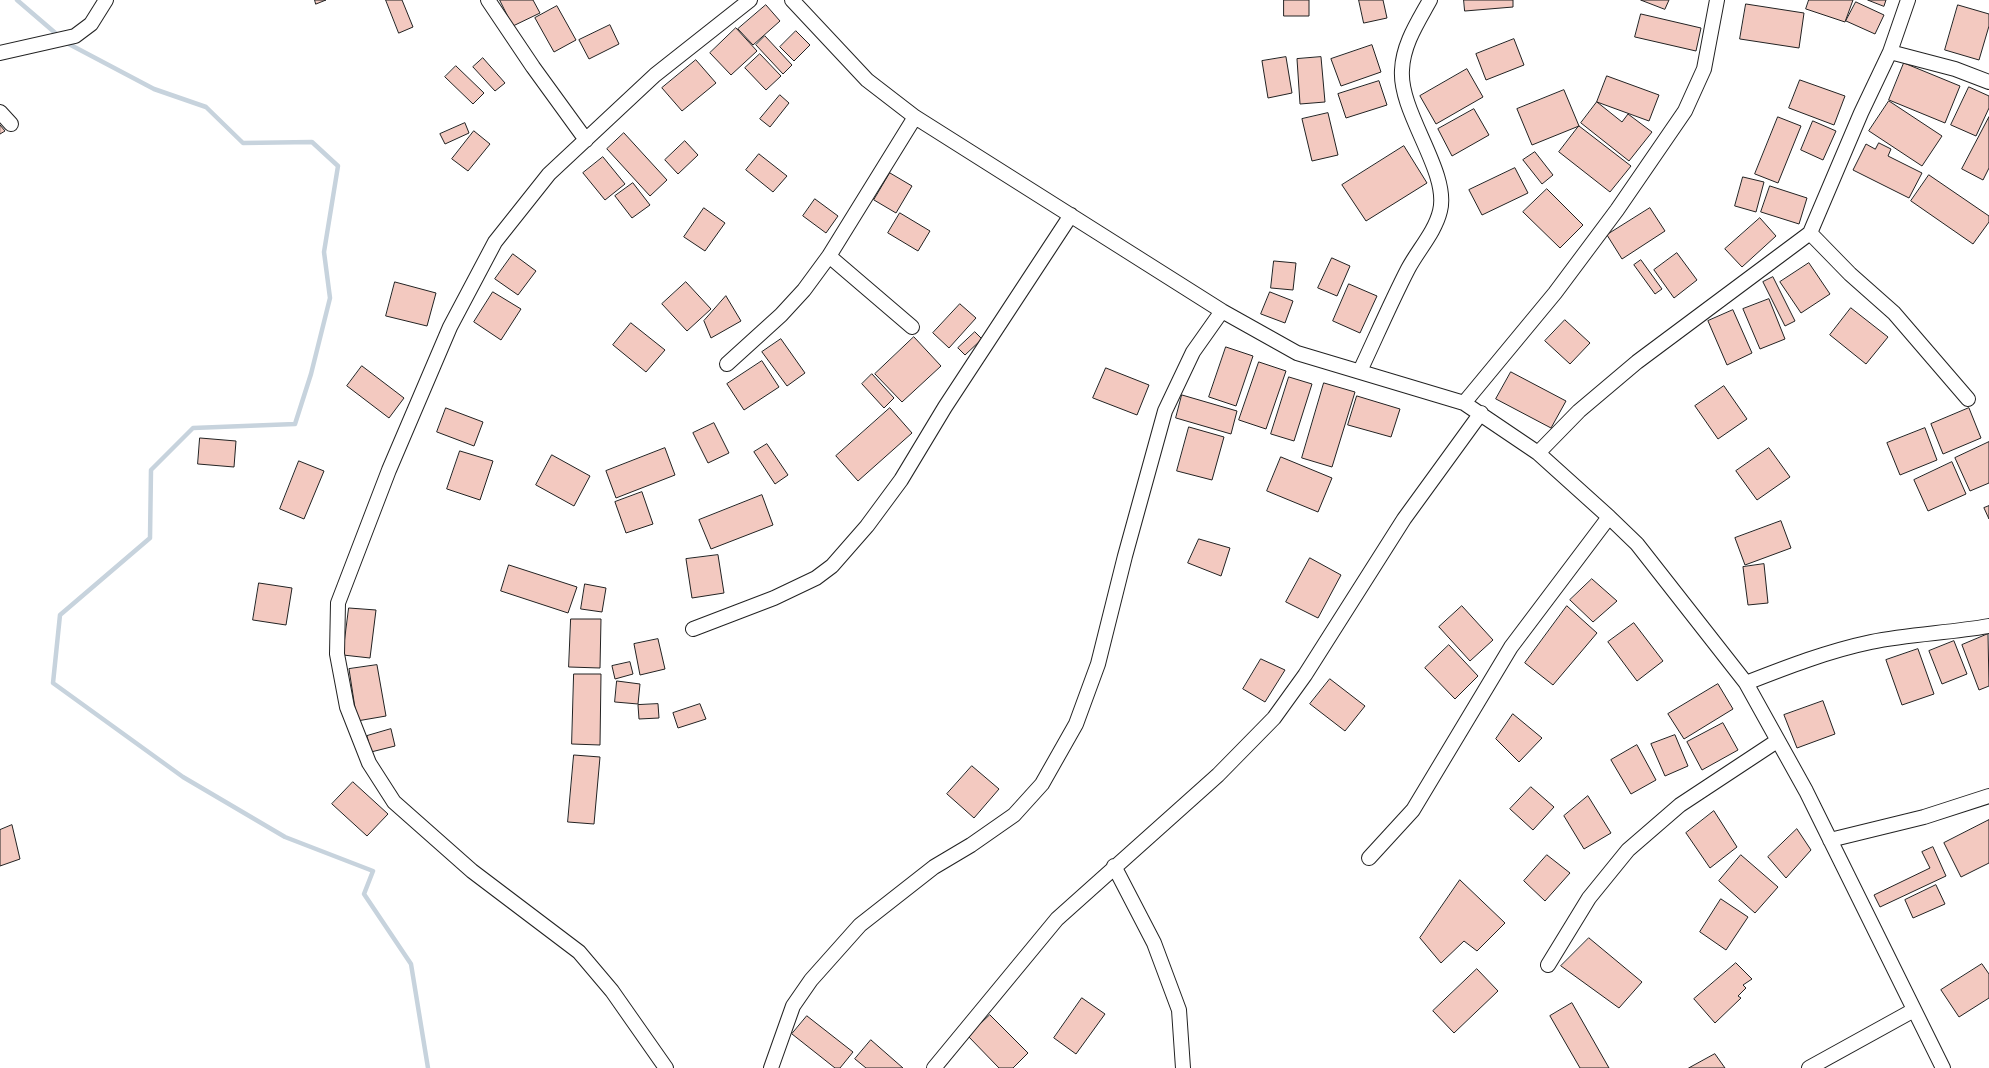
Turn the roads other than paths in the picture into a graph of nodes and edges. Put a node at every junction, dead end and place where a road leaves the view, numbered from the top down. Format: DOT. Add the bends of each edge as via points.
graph roads {
  1 [pos="106,0"];
  2 [pos="488,0"];
  3 [pos="750,0"];
  4 [pos="792,0"];
  5 [pos="1430,0"];
  6 [pos="1717,0"];
  7 [pos="1908,0"];
  8 [pos="1890,52"];
  9 [pos="0,53"];
  10 [pos="1989,82"];
  11 [pos="0,112"];
  12 [pos="915,117"];
  13 [pos="11,124"];
  14 [pos="586,140"];
  15 [pos="1070,215"];
  16 [pos="1810,233"];
  17 [pos="829,256"];
  18 [pos="1222,311"];
  19 [pos="912,328"];
  20 [pos="727,364"];
  21 [pos="1360,371"];
  22 [pos="1968,399"];
  23 [pos="1464,403"];
  24 [pos="1481,413"];
  25 [pos="1538,453"];
  26 [pos="1609,517"];
  27 [pos="1989,626"];
  28 [pos="693,629"];
  29 [pos="1746,682"];
  30 [pos="1777,741"];
  31 [pos="1989,796"];
  32 [pos="1830,840"];
  33 [pos="1369,858"];
  34 [pos="1114,866"];
  35 [pos="1548,965"];
  36 [pos="1914,1010"];
  37 [pos="666,1068"];
  38 [pos="771,1068"];
  39 [pos="934,1068"];
  40 [pos="1183,1068"];
  41 [pos="1809,1068"];
  42 [pos="1943,1068"];
  1 -- 9 [label="street" via="91,24 75,36"];
  2 -- 14 [label="street"];
  3 -- 14 [label="street" via="655,75"];
  4 -- 12 [label="street" via="867,80"];
  5 -- 21 [label="street" via="1406,45 1401,70 1406,99 1442,189 1440,211 1431,232 1408,268"];
  6 -- 23 [label="street" via="1704,68 1685,111 1622,204 1560,287"];
  7 -- 8 [label="street"];
  8 -- 10 [label="street" via="1955,69"];
  8 -- 16 [label="street" via="1861,112"];
  11 -- 13 [label="street"];
  12 -- 15 [label="street"];
  12 -- 17 [label="street"];
  14 -- 37 [label="street" via="549,174 495,242 450,327 389,470 338,603 337,654 347,707 369,763 394,802 472,871 579,952 612,991"];
  15 -- 18 [label="street"];
  15 -- 28 [label="street" via="901,480 867,526 832,566 816,578 774,598"];
  16 -- 22 [label="street" via="1850,274 1894,313"];
  16 -- 25 [label="street" via="1637,362 1579,411"];
  17 -- 19 [label="street"];
  17 -- 20 [label="street" via="782,315"];
  18 -- 21 [label="street" via="1297,353"];
  18 -- 38 [label="street" via="1192,352 1165,411 1098,664 1076,724 1042,784 1014,814 971,845 934,867 860,925 793,1006"];
  21 -- 23 [label="street"];
  23 -- 24 [label="street"];
  24 -- 25 [label="street"];
  24 -- 34 [label="street" via="1404,519 1274,718 1218,775"];
  25 -- 26 [label="street"];
  26 -- 29 [label="street" via="1637,544"];
  26 -- 33 [label="street" via="1511,647 1413,810"];
  27 -- 29 [label="street" via="1870,642 1805,660"];
  29 -- 30 [label="street"];
  30 -- 32 [label="street"];
  30 -- 35 [label="street" via="1680,805 1628,850 1589,898"];
  31 -- 32 [label="street" via="1924,817"];
  32 -- 36 [label="street"];
  34 -- 39 [label="street" via="1057,919"];
  34 -- 40 [label="street" via="1154,943 1179,1010"];
  36 -- 41 [label="street"];
  36 -- 42 [label="street"];
}
